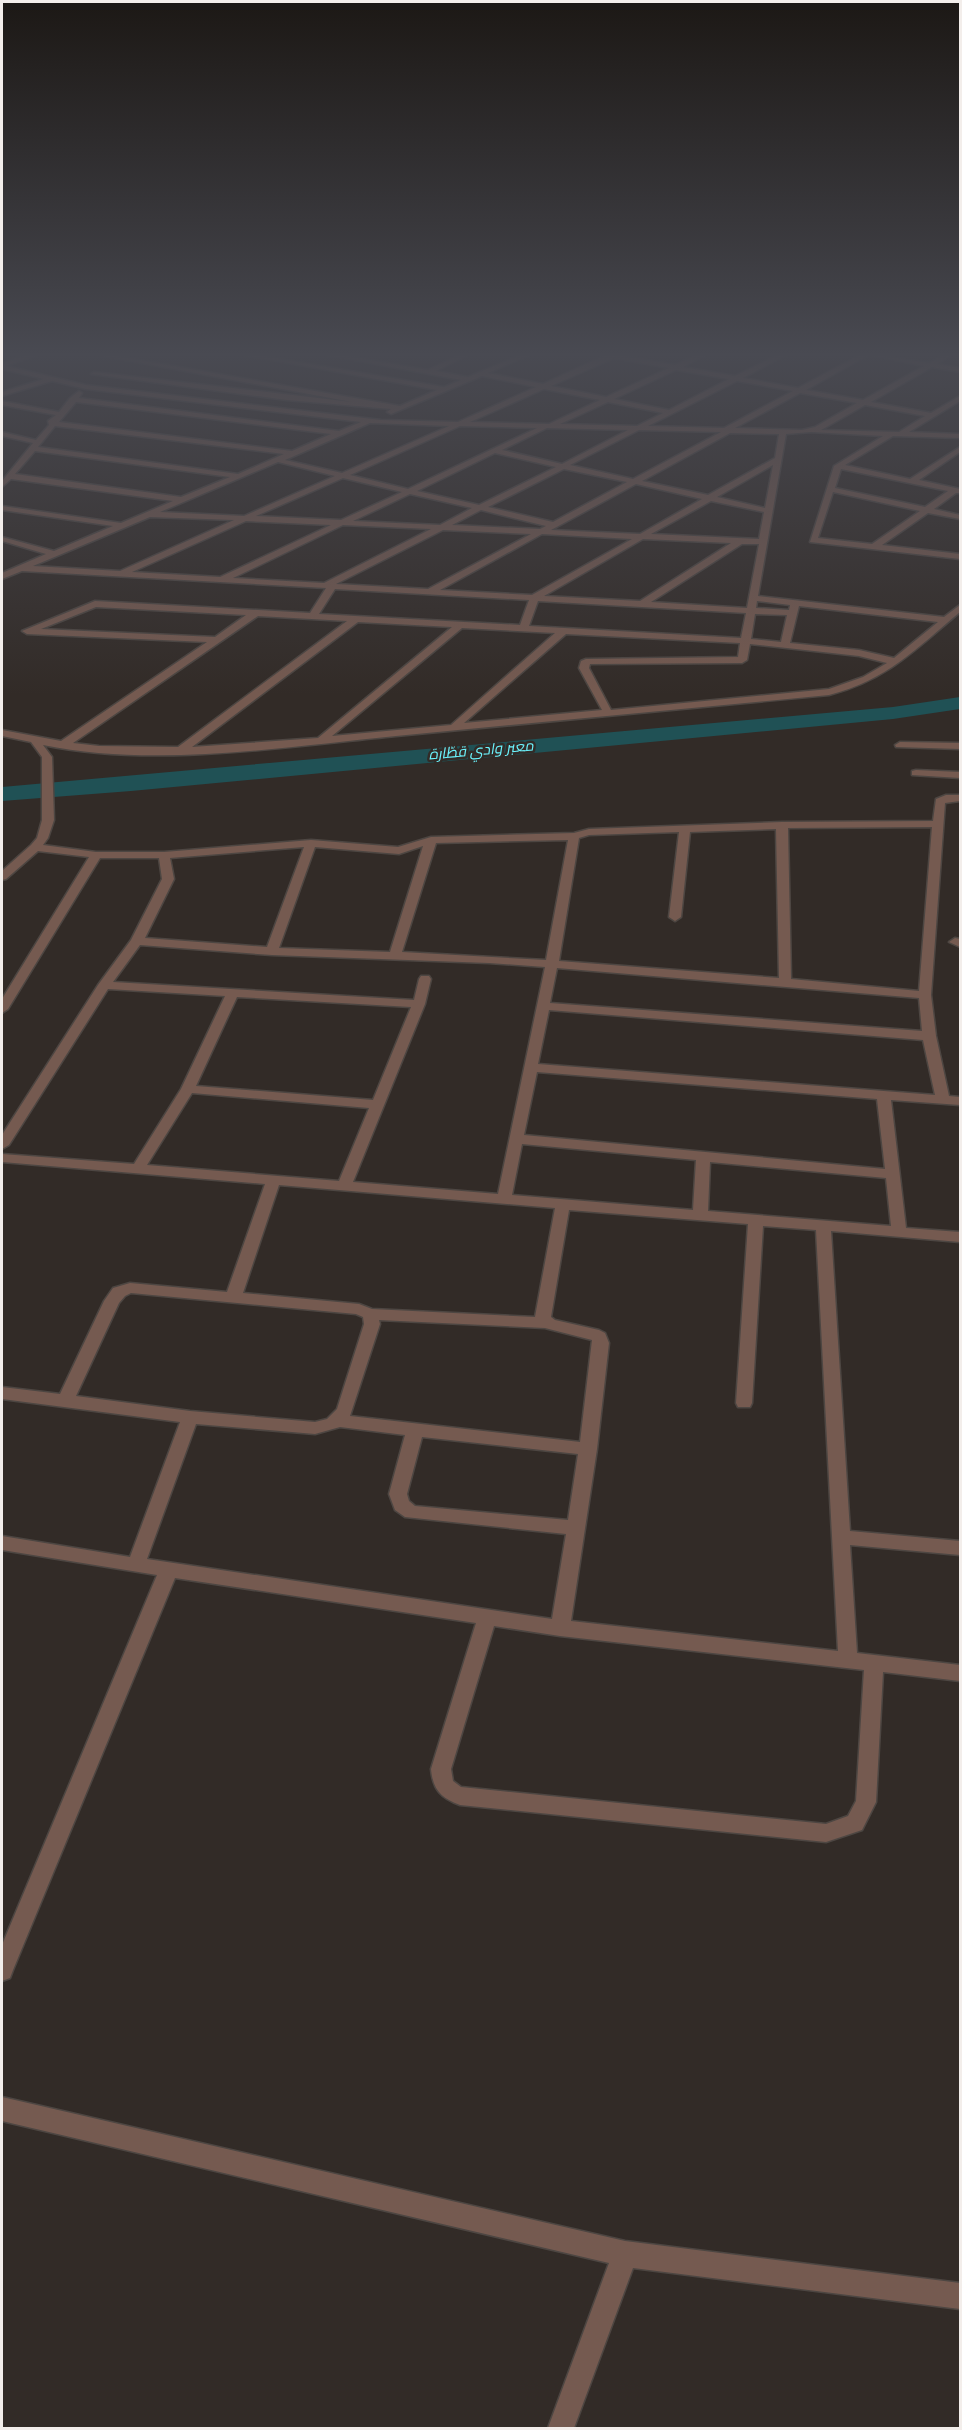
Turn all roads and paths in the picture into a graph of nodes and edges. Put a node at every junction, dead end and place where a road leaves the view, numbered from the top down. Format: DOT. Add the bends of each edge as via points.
graph roads {
  1 [pos="12,468"];
  2 [pos="188,468"];
  3 [pos="257,468"];
  4 [pos="312,468"];
  5 [pos="360,468"];
  6 [pos="457,468"];
  7 [pos="557,468"];
  8 [pos="574,468"];
  9 [pos="658,468"];
  10 [pos="762,468"];
  11 [pos="776,468"];
  12 [pos="837,468"];
  13 [pos="850,468"];
  14 [pos="931,468"];
  15 [pos="9,476"];
  16 [pos="238,476"];
  17 [pos="343,476"];
  18 [pos="635,481"];
  19 [pos="912,481"];
  20 [pos="2,485"];
  21 [pos="830,489"];
  22 [pos="958,490"];
  23 [pos="409,491"];
  24 [pos="710,498"];
  25 [pos="182,500"];
  26 [pos="2,508"];
  27 [pos="479,508"];
  28 [pos="927,510"];
  29 [pos="769,511"];
  30 [pos="148,514"];
  31 [pos="960,517"];
  32 [pos="246,518"];
  33 [pos="342,522"];
  34 [pos="121,525"];
  35 [pos="553,525"];
  36 [pos="441,527"];
  37 [pos="542,532"];
  38 [pos="643,536"];
  39 [pos="2,539"];
  40 [pos="740,541"];
  41 [pos="764,542"];
  42 [pos="960,544"];
  43 [pos="874,547"];
  44 [pos="54,554"];
  45 [pos="945,555"];
  46 [pos="960,557"];
  47 [pos="2,567"];
  48 [pos="17,569"];
  49 [pos="121,574"];
  50 [pos="2,576"];
  51 [pos="221,579"];
  52 [pos="329,586"];
  53 [pos="431,591"];
  54 [pos="535,597"];
  55 [pos="753,598"];
  56 [pos="643,603"];
  57 [pos="794,608"];
  58 [pos="960,608"];
  59 [pos="751,609"];
  60 [pos="256,613"];
  61 [pos="313,616"];
  62 [pos="356,619"];
  63 [pos="945,621"];
  64 [pos="460,624"];
  65 [pos="524,628"];
  66 [pos="564,630"];
  67 [pos="216,640"];
  68 [pos="746,641"];
  69 [pos="785,645"];
  70 [pos="897,662"];
  71 [pos="608,713"];
  72 [pos="454,727"];
  73 [pos="2,733"];
  74 [pos="321,740"];
  75 [pos="35,741"];
  76 [pos="63,745"];
  77 [pos="900,745"];
  78 [pos="960,746"];
  79 [pos="77,747"];
  80 [pos="180,751"];
  81 [pos="46,757"];
  82 [pos="916,773"];
  83 [pos="960,775"];
  84 [pos="960,798"];
  85 [pos="938,824"];
  86 [pos="782,825"];
  87 [pos="685,829"];
  88 [pos="574,836"];
  89 [pos="431,840"];
  90 [pos="311,843"];
  91 [pos="35,848"];
  92 [pos="96,855"];
  93 [pos="164,855"];
  94 [pos="2,878"];
  95 [pos="675,916"];
  96 [pos="137,941"];
  97 [pos="272,951"];
  98 [pos="395,954"];
  99 [pos="552,963"];
  100 [pos="425,979"];
  101 [pos="785,982"];
  102 [pos="105,984"];
  103 [pos="232,994"];
  104 [pos="925,995"];
  105 [pos="419,1004"];
  106 [pos="542,1005"];
  107 [pos="2,1009"];
  108 [pos="929,1036"];
  109 [pos="530,1067"];
  110 [pos="188,1089"];
  111 [pos="884,1097"];
  112 [pos="943,1100"];
  113 [pos="960,1101"];
  114 [pos="378,1105"];
  115 [pos="516,1139"];
  116 [pos="2,1145"];
  117 [pos="703,1156"];
  118 [pos="2,1158"];
  119 [pos="138,1169"];
  120 [pos="892,1174"];
  121 [pos="273,1181"];
  122 [pos="344,1187"];
  123 [pos="504,1199"];
  124 [pos="562,1203"];
  125 [pos="700,1215"];
  126 [pos="756,1220"];
  127 [pos="823,1226"];
  128 [pos="899,1232"];
  129 [pos="960,1237"];
  130 [pos="232,1298"];
  131 [pos="370,1314"];
  132 [pos="546,1323"];
  133 [pos="2,1393"];
  134 [pos="65,1401"];
  135 [pos="744,1403"];
  136 [pos="190,1417"];
  137 [pos="338,1422"];
  138 [pos="415,1430"];
  139 [pos="588,1449"];
  140 [pos="576,1528"];
  141 [pos="841,1537"];
  142 [pos="2,1543"];
  143 [pos="960,1548"];
  144 [pos="136,1564"];
  145 [pos="169,1569"];
  146 [pos="487,1619"];
  147 [pos="560,1628"];
  148 [pos="848,1661"];
  149 [pos="874,1664"];
  150 [pos="960,1672"];
  151 [pos="2,1970"];
  152 [pos="2,2109"];
  153 [pos="625,2254"];
  154 [pos="960,2296"];
  155 [pos="561,2428"];
  1 -- 15 [label="street"];
  2 -- 16 [label="street"];
  3 -- 16 [label="street"];
  4 -- 17 [label="street"];
  5 -- 17 [label="street"];
  6 -- 23 [label="street"];
  7 -- 27 [label="street"];
  8 -- 18 [label="street"];
  9 -- 18 [label="street"];
  10 -- 24 [label="street"];
  11 -- 29 [label="street"];
  12 -- 21 [label="street"];
  13 -- 19 [label="street"];
  14 -- 19 [label="street"];
  15 -- 20 [label="street"];
  15 -- 25 [label="street"];
  16 -- 25 [label="street"];
  17 -- 23 [label="street"];
  17 -- 32 [label="street"];
  18 -- 24 [label="street"];
  18 -- 35 [label="street"];
  19 -- 22 [label="street"];
  21 -- 28 [label="street"];
  21 -- 43 [label="street" via="813,540"];
  22 -- 28 [label="street"];
  23 -- 27 [label="street"];
  23 -- 33 [label="street"];
  24 -- 29 [label="street"];
  24 -- 38 [label="street"];
  25 -- 30 [label="street"];
  26 -- 34 [label="street"];
  27 -- 35 [label="street"];
  27 -- 36 [label="street"];
  28 -- 31 [label="street"];
  28 -- 43 [label="street"];
  29 -- 41 [label="street"];
  30 -- 32 [label="street"];
  30 -- 34 [label="street"];
  32 -- 33 [label="street"];
  32 -- 49 [label="street"];
  33 -- 36 [label="street"];
  33 -- 51 [label="street"];
  34 -- 44 [label="street"];
  35 -- 37 [label="street"];
  36 -- 37 [label="street"];
  36 -- 52 [label="street"];
  37 -- 38 [label="street"];
  37 -- 53 [label="street"];
  38 -- 40 [label="street"];
  38 -- 54 [label="street"];
  39 -- 44 [label="street"];
  40 -- 41 [label="street"];
  40 -- 56 [label="street"];
  41 -- 55 [label="street"];
  42 -- 45 [label="street"];
  43 -- 45 [label="street"];
  44 -- 48 [label="street"];
  45 -- 46 [label="street"];
  47 -- 48 [label="street"];
  48 -- 49 [label="street"];
  48 -- 50 [label="street"];
  49 -- 51 [label="street"];
  51 -- 52 [label="street"];
  52 -- 53 [label="street"];
  52 -- 61 [label="street"];
  53 -- 54 [label="street"];
  54 -- 56 [label="street"];
  54 -- 65 [label="street"];
  55 -- 57 [label="street"];
  55 -- 59 [label="street"];
  56 -- 59 [label="street"];
  57 -- 59 [label="street"];
  57 -- 63 [label="street"];
  57 -- 69 [label="street"];
  58 -- 63 [label="street"];
  59 -- 68 [label="street"];
  60 -- 61 [label="street"];
  60 -- 67 [label="street"];
  60 -- 67 [label="street" via="95,604 27,631"];
  61 -- 62 [label="street"];
  62 -- 64 [label="street"];
  62 -- 80 [label="street"];
  63 -- 70 [label="street"];
  64 -- 65 [label="street"];
  64 -- 74 [label="street"];
  65 -- 66 [label="street"];
  66 -- 68 [label="street"];
  66 -- 72 [label="street"];
  67 -- 76 [label="street"];
  68 -- 69 [label="street"];
  68 -- 71 [label="street" via="742,660 584,663"];
  69 -- 70 [label="street" via="859,653"];
  70 -- 71 [label="street" via="864,682 829,692"];
  71 -- 72 [label="street"];
  72 -- 74 [label="street"];
  73 -- 75 [label="street"];
  74 -- 80 [label="street"];
  75 -- 76 [label="street"];
  75 -- 81 [label="street"];
  76 -- 79 [label="street"];
  77 -- 78 [label="street"];
  79 -- 80 [label="street"];
  79 -- 81 [label="street"];
  81 -- 91 [label="street" via="48,820"];
  82 -- 83 [label="street"];
  84 -- 85 [label="street" via="940,801"];
  85 -- 86 [label="street"];
  85 -- 104 [label="street"];
  86 -- 87 [label="street"];
  86 -- 101 [label="street"];
  87 -- 88 [label="street" via="589,832"];
  87 -- 95 [label="street"];
  88 -- 89 [label="street"];
  88 -- 99 [label="street"];
  89 -- 90 [label="street" via="399,851"];
  89 -- 98 [label="street"];
  90 -- 93 [label="street"];
  90 -- 97 [label="street"];
  91 -- 92 [label="street"];
  91 -- 94 [label="street"];
  92 -- 93 [label="street"];
  92 -- 107 [label="street"];
  93 -- 96 [label="street" via="168,879"];
  96 -- 97 [label="street"];
  96 -- 102 [label="street"];
  97 -- 98 [label="street"];
  98 -- 99 [label="street"];
  99 -- 101 [label="street"];
  99 -- 106 [label="street"];
  100 -- 105 [label="street"];
  101 -- 104 [label="street"];
  102 -- 103 [label="street"];
  102 -- 116 [label="street"];
  103 -- 105 [label="street"];
  103 -- 110 [label="street"];
  104 -- 108 [label="street"];
  105 -- 114 [label="street"];
  106 -- 108 [label="street"];
  106 -- 109 [label="street"];
  108 -- 112 [label="street"];
  109 -- 111 [label="street"];
  109 -- 115 [label="street"];
  110 -- 114 [label="street"];
  110 -- 119 [label="street"];
  111 -- 112 [label="street"];
  111 -- 120 [label="street"];
  112 -- 113 [label="street"];
  114 -- 122 [label="street"];
  115 -- 117 [label="street"];
  115 -- 123 [label="street"];
  117 -- 120 [label="street"];
  117 -- 125 [label="street"];
  118 -- 119 [label="street"];
  119 -- 121 [label="street"];
  120 -- 128 [label="street"];
  121 -- 122 [label="street"];
  121 -- 130 [label="street"];
  122 -- 123 [label="street"];
  123 -- 124 [label="street"];
  124 -- 125 [label="street"];
  124 -- 132 [label="street" via="543,1317"];
  125 -- 126 [label="street"];
  126 -- 127 [label="street"];
  126 -- 135 [label="street"];
  127 -- 128 [label="street"];
  127 -- 141 [label="street"];
  128 -- 129 [label="street"];
  130 -- 131 [label="street" via="359,1309"];
  130 -- 134 [label="street" via="130,1288 118,1292"];
  131 -- 132 [label="street"];
  131 -- 137 [label="street" via="372,1324"];
  132 -- 139 [label="street" via="599,1336"];
  133 -- 134 [label="street"];
  134 -- 136 [label="street"];
  136 -- 137 [label="street" via="315,1428"];
  136 -- 144 [label="street"];
  137 -- 138 [label="street"];
  138 -- 139 [label="street"];
  138 -- 140 [label="street" via="398,1494 401,1505 411,1512"];
  139 -- 140 [label="street"];
  140 -- 147 [label="street"];
  141 -- 143 [label="street"];
  141 -- 148 [label="street"];
  142 -- 144 [label="street"];
  144 -- 145 [label="street"];
  145 -- 146 [label="street"];
  145 -- 151 [label="street"];
  146 -- 147 [label="street"];
  146 -- 149 [label="street" via="441,1769 442,1783 449,1792 460,1796 826,1833 855,1823 866,1802"];
  147 -- 148 [label="street"];
  148 -- 149 [label="street"];
  149 -- 150 [label="street"];
  152 -- 153 [label="street"];
  153 -- 154 [label="street"];
  153 -- 155 [label="street"];
}
